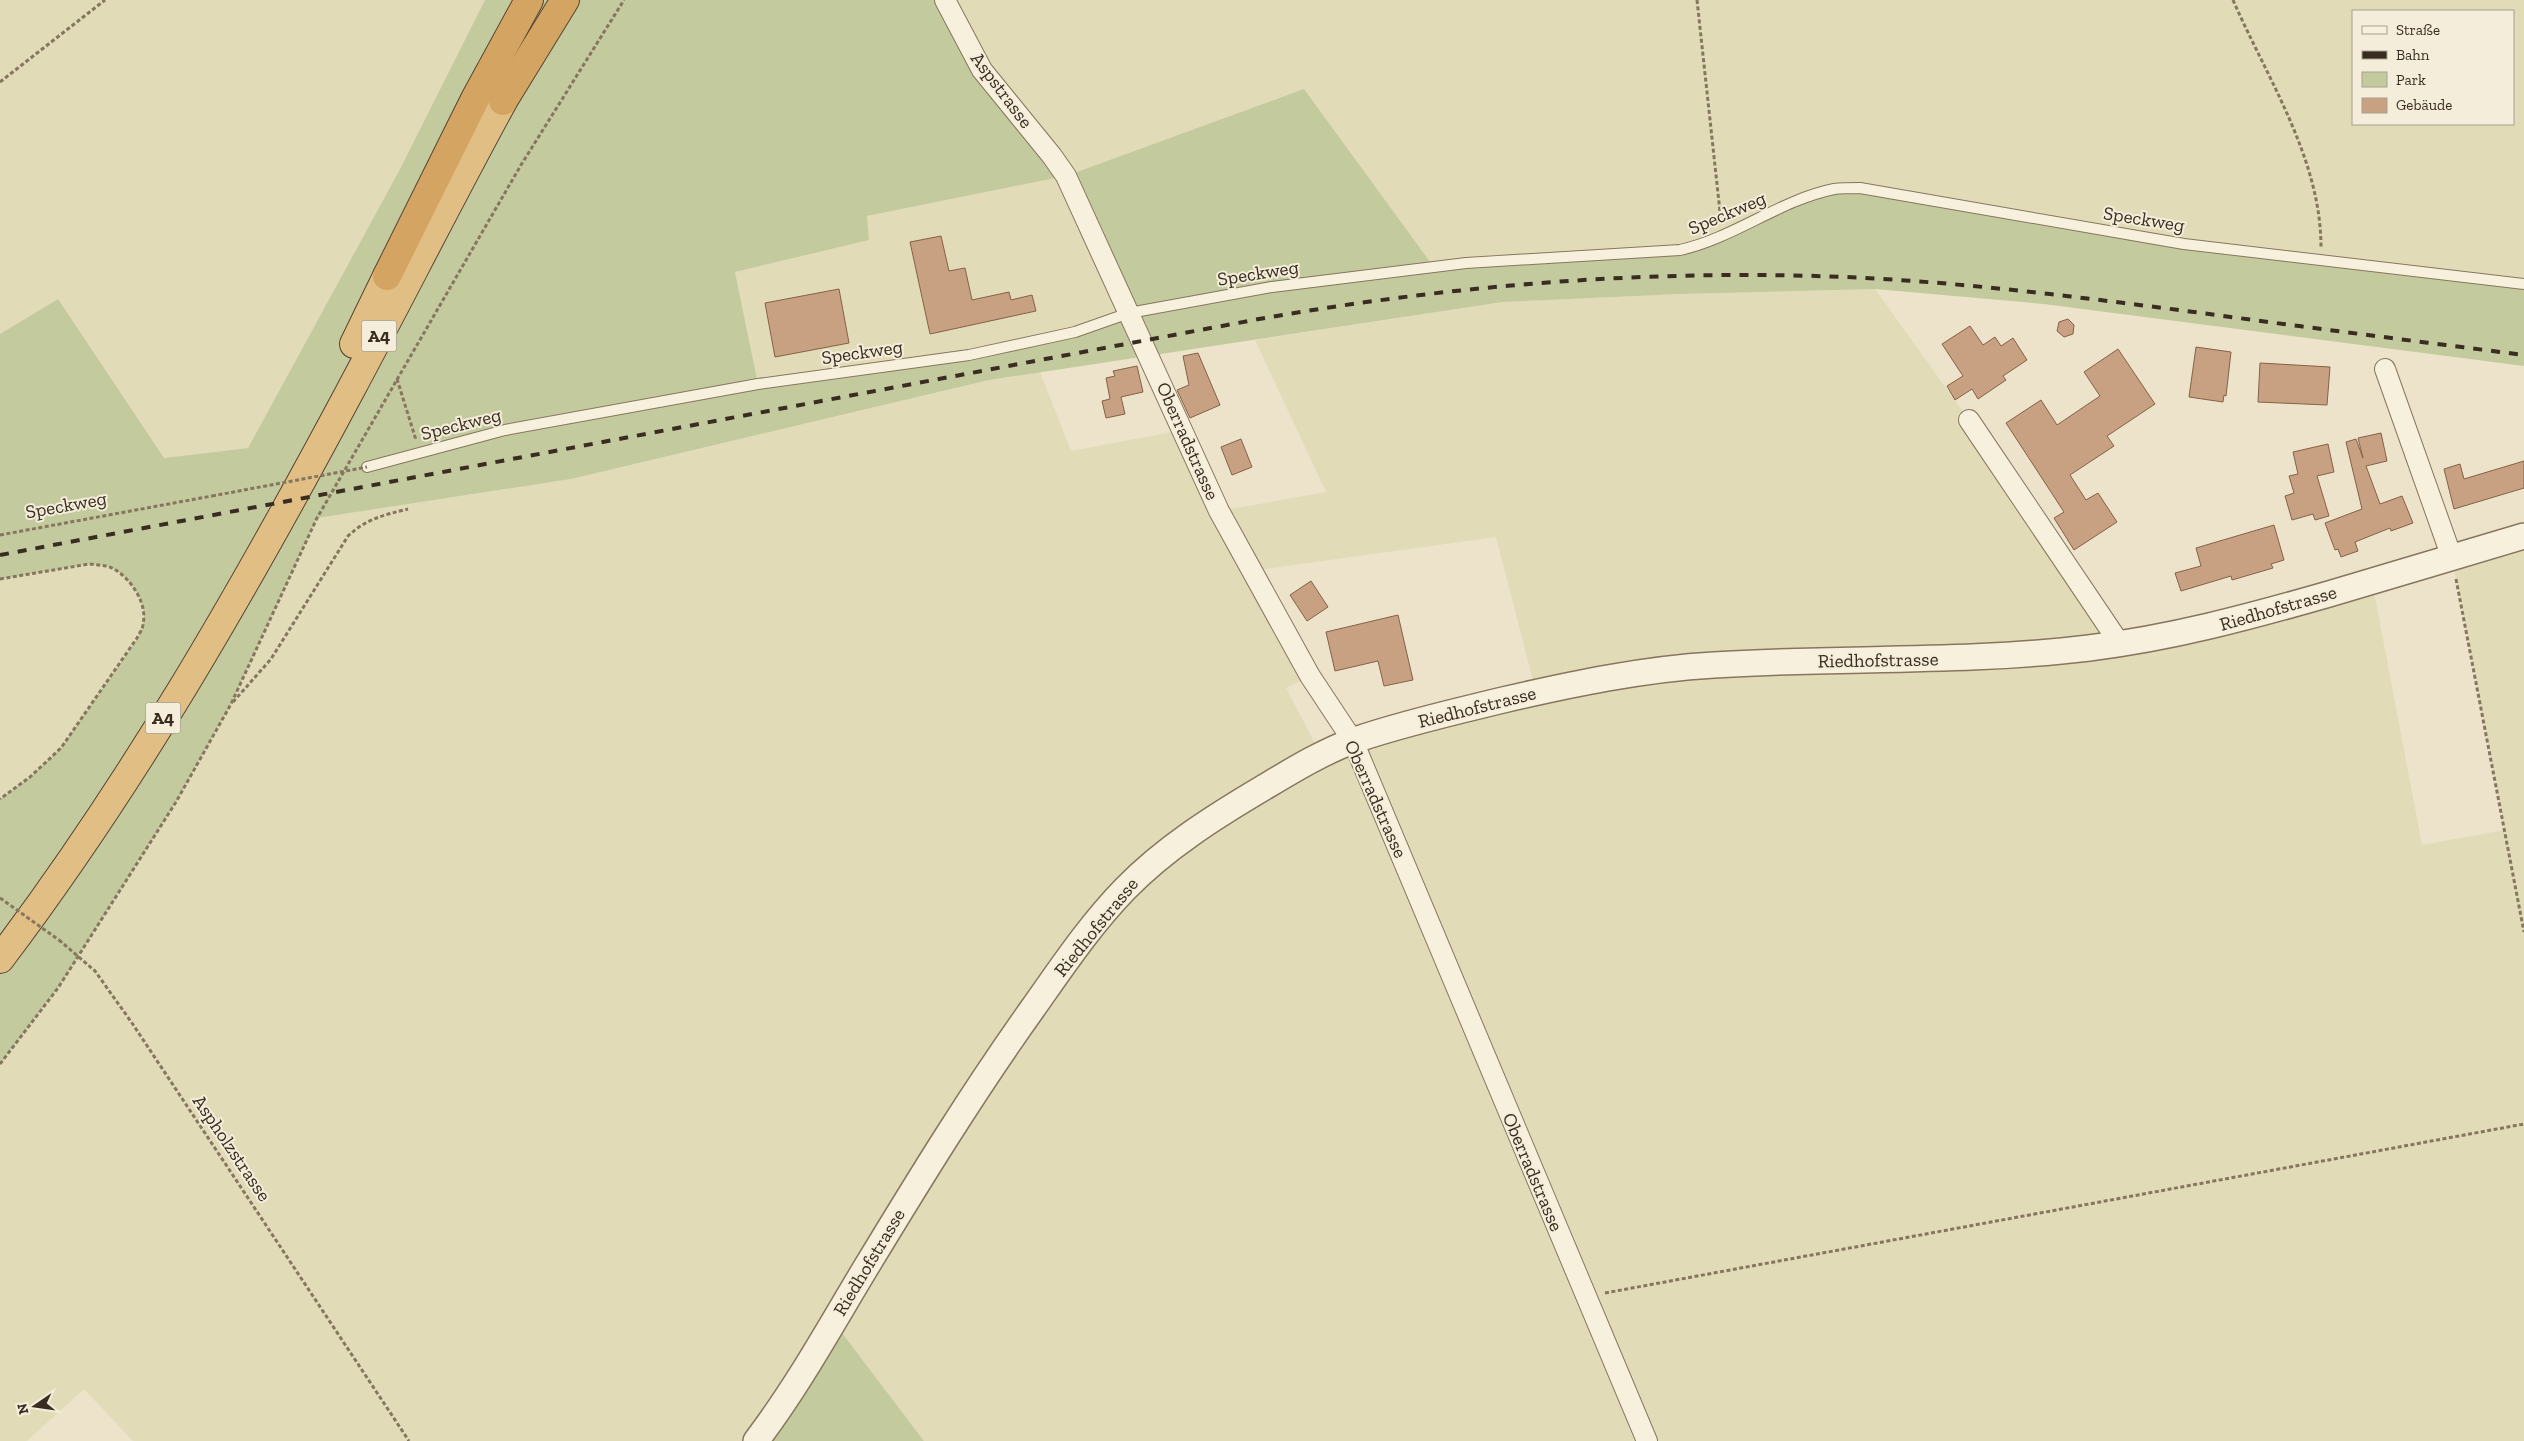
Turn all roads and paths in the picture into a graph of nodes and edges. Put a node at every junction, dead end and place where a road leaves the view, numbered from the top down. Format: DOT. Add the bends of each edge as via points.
graph roads {
  1 [pos="105,0"];
  2 [pos="529,0"];
  3 [pos="565,0"];
  4 [pos="624,0"];
  5 [pos="944,0"];
  6 [pos="1697,0"];
  7 [pos="2233,0"];
  8 [pos="0,82"];
  9 [pos="1066,176"];
  10 [pos="1722,237"];
  11 [pos="2321,260"];
  12 [pos="2524,284"];
  13 [pos="1129,313"];
  14 [pos="2386,369"];
  15 [pos="398,379"];
  16 [pos="1969,420"];
  17 [pos="414,434"];
  18 [pos="367,467"];
  19 [pos="408,510"];
  20 [pos="0,535"];
  21 [pos="2524,536"];
  22 [pos="2452,558"];
  23 [pos="0,579"];
  24 [pos="2120,644"];
  25 [pos="231,704"];
  26 [pos="1353,741"];
  27 [pos="0,799"];
  28 [pos="0,898"];
  29 [pos="2524,932"];
  30 [pos="0,940"];
  31 [pos="79,955"];
  32 [pos="0,958"];
  33 [pos="0,1064"];
  34 [pos="2524,1124"];
  35 [pos="1585,1297"];
  36 [pos="410,1441"];
  37 [pos="756,1441"];
  38 [pos="1647,1441"];
  1 -- 8 [label="path"];
  2 -- 30 [label="highway, A4" via="475,99 296,459 183,664 101,795"];
  3 -- 32 [label="highway, A4" via="503,101 346,400 226,614 111,801"];
  4 -- 15 [label="path" via="544,128"];
  5 -- 9 [label="street, Aspstrasse" via="982,70"];
  6 -- 10 [label="path"];
  7 -- 11 [label="path" via="2306,165 2319,211"];
  9 -- 13 [label="street, Oberradstrasse"];
  10 -- 11 [label="lane, Speckweg" via="1818,193 1860,188 2146,238"];
  10 -- 13 [label="lane, Speckweg" via="1680,250 1433,266 1272,288"];
  11 -- 12 [label="lane, Speckweg"];
  13 -- 18 [label="lane, Speckweg" via="1075,332 969,355 758,384 505,430"];
  13 -- 26 [label="street, Oberradstrasse" via="1233,537 1310,676"];
  14 -- 22 [label="street"];
  15 -- 17 [label="path"];
  15 -- 25 [label="path" via="316,518"];
  16 -- 24 [label="street"];
  18 -- 20 [label="path, Speckweg, bridge"];
  19 -- 25 [label="path" via="378,516 360,524 348,536 276,652"];
  21 -- 22 [label="street, Riedhofstrasse"];
  22 -- 24 [label="street, Riedhofstrasse" via="2225,624"];
  22 -- 29 [label="path"];
  23 -- 27 [label="path" via="89,564 104,565 130,581 141,603 144,624 61,748"];
  24 -- 26 [label="street, Riedhofstrasse" via="1961,658 1754,663 1655,671 1536,692"];
  25 -- 31 [label="path" via="146,853"];
  26 -- 35 [label="street, Oberradstrasse"];
  26 -- 37 [label="street, Riedhofstrasse" via="1288,774 1197,829 1144,870 1109,906 964,1108 798,1379"];
  28 -- 31 [label="path, Aspholzstrasse, bridge"];
  31 -- 33 [label="path" via="36,1019"];
  31 -- 36 [label="path, Aspholzstrasse" via="95,971 132,1022"];
  34 -- 35 [label="path"];
  35 -- 38 [label="street, Oberradstrasse"];
}
